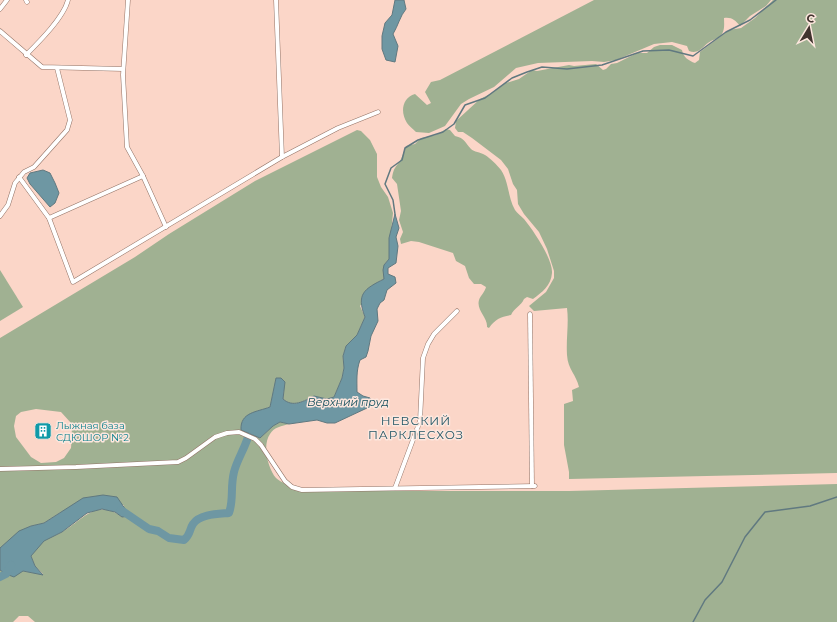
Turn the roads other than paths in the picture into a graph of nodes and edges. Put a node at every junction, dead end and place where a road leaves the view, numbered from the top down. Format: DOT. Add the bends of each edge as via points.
graph roads {
  1 [pos="7,0"];
  2 [pos="68,0"];
  3 [pos="128,0"];
  4 [pos="276,0"];
  5 [pos="0,9"];
  6 [pos="0,31"];
  7 [pos="26,55"];
  8 [pos="57,68"];
  9 [pos="123,68"];
  10 [pos="378,112"];
  11 [pos="282,157"];
  12 [pos="143,176"];
  13 [pos="19,177"];
  14 [pos="0,216"];
  15 [pos="49,218"];
  16 [pos="166,227"];
  17 [pos="457,311"];
  18 [pos="530,314"];
  19 [pos="0,470"];
  20 [pos="395,488"];
  1 -- 5 [label="street"];
  2 -- 7 [label="street" via="51,28"];
  3 -- 9 [label="street"];
  4 -- 11 [label="street"];
  6 -- 7 [label="street"];
  7 -- 8 [label="street" via="42,67"];
  8 -- 9 [label="street"];
  8 -- 13 [label="street" via="70,120 67,130 34,167"];
  9 -- 12 [label="street" via="127,147"];
  10 -- 11 [label="street" via="338,128"];
  11 -- 16 [label="street"];
  12 -- 15 [label="street"];
  12 -- 16 [label="street"];
  13 -- 14 [label="street" via="8,205"];
  13 -- 15 [label="street"];
  15 -- 16 [label="street" via="73,282"];
  17 -- 20 [label="street" via="434,334 425,351 420,421"];
  18 -- 20 [label="street" via="534,486"];
  19 -- 20 [label="street" via="178,462 215,437 239,432 262,445 285,481 292,487 302,490"];
}
